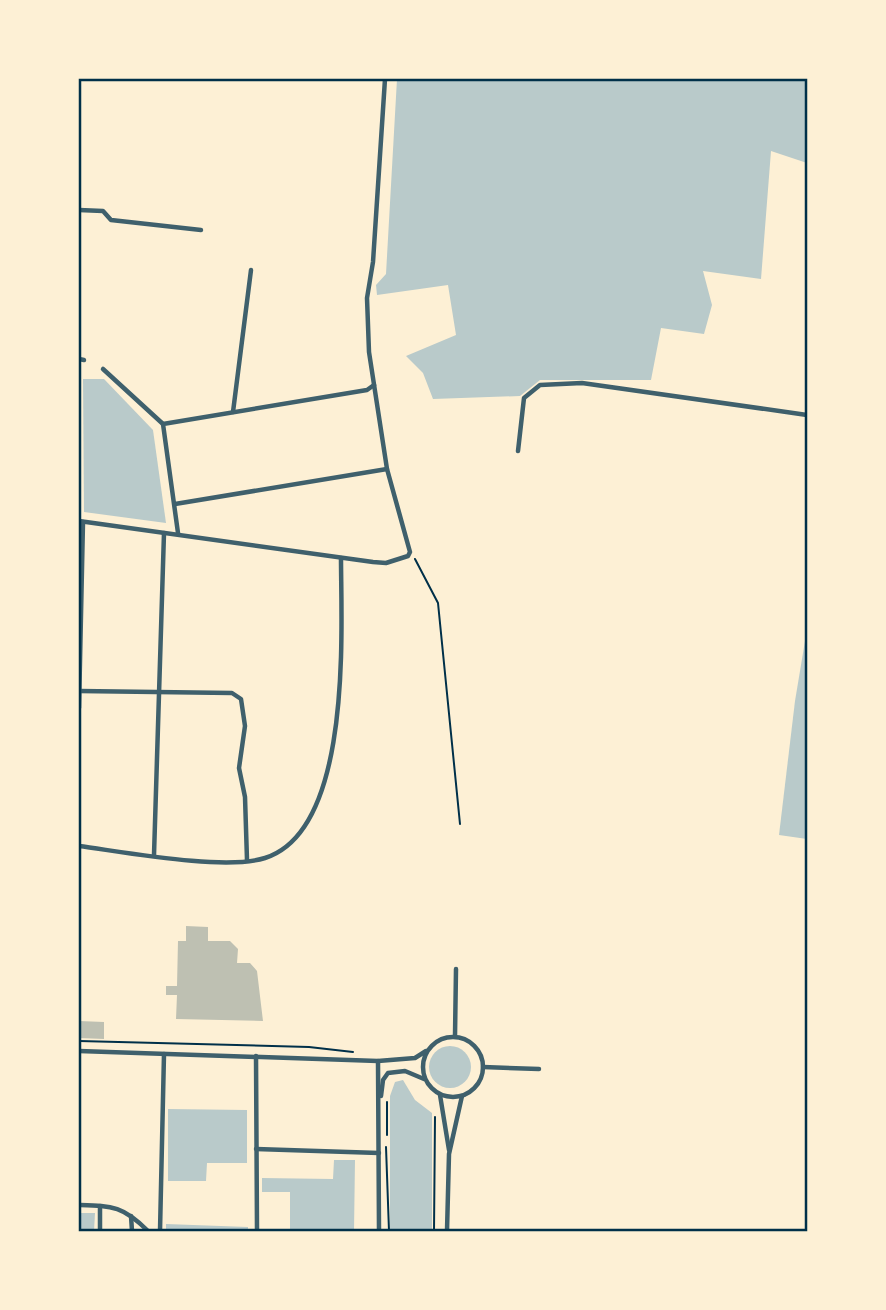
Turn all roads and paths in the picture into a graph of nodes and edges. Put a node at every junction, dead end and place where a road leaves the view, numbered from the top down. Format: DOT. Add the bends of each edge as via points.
graph roads {
  1 [pos="385,79"];
  2 [pos="79,210"];
  3 [pos="201,230"];
  4 [pos="251,270"];
  5 [pos="103,369"];
  6 [pos="374,386"];
  7 [pos="233,412"];
  8 [pos="807,415"];
  9 [pos="163,424"];
  10 [pos="518,451"];
  11 [pos="387,469"];
  12 [pos="175,504"];
  13 [pos="81,521"];
  14 [pos="164,533"];
  15 [pos="178,533"];
  16 [pos="411,552"];
  17 [pos="341,558"];
  18 [pos="79,691"];
  19 [pos="160,692"];
  20 [pos="79,708"];
  21 [pos="460,824"];
  22 [pos="79,846"];
  23 [pos="154,855"];
  24 [pos="247,860"];
  25 [pos="456,968"];
  26 [pos="455,1036"];
  27 [pos="79,1041"];
  28 [pos="79,1051"];
  29 [pos="426,1051"];
  30 [pos="163,1054"];
  31 [pos="356,1054"];
  32 [pos="256,1056"];
  33 [pos="378,1061"];
  34 [pos="484,1067"];
  35 [pos="539,1069"];
  36 [pos="425,1079"];
  37 [pos="387,1095"];
  38 [pos="440,1095"];
  39 [pos="462,1096"];
  40 [pos="380,1107"];
  41 [pos="435,1111"];
  42 [pos="386,1136"];
  43 [pos="386,1146"];
  44 [pos="256,1149"];
  45 [pos="379,1153"];
  46 [pos="449,1154"];
  47 [pos="79,1205"];
  48 [pos="100,1206"];
  49 [pos="131,1215"];
  50 [pos="100,1231"];
  51 [pos="132,1231"];
  52 [pos="148,1231"];
  53 [pos="160,1231"];
  54 [pos="257,1231"];
  55 [pos="379,1231"];
  56 [pos="388,1231"];
  57 [pos="434,1231"];
  58 [pos="447,1231"];
  1 -- 6 [label="street" via="367,298"];
  2 -- 3 [label="street" via="103,211 111,220"];
  4 -- 7 [label="street"];
  5 -- 9 [label="street"];
  6 -- 7 [label="street"];
  6 -- 11 [label="street"];
  7 -- 9 [label="street"];
  8 -- 10 [label="street" via="582,383 540,385 524,398"];
  9 -- 12 [label="street"];
  11 -- 12 [label="street"];
  11 -- 16 [label="street"];
  12 -- 15 [label="street"];
  13 -- 14 [label="street"];
  13 -- 18 [label="street"];
  14 -- 15 [label="street"];
  14 -- 19 [label="street"];
  15 -- 17 [label="street"];
  16 -- 17 [label="street" via="386,563"];
  16 -- 21 [label="path" via="438,603"];
  17 -- 24 [label="street" via="339,715 326,773 292,842 280,852"];
  18 -- 19 [label="street"];
  18 -- 20 [label="street"];
  19 -- 23 [label="street"];
  19 -- 24 [label="street" via="232,693 244,706 239,768 246,797"];
  22 -- 23 [label="street"];
  23 -- 24 [label="street"];
  25 -- 26 [label="street"];
  26 -- 29 [label="street" via="439,1040"];
  26 -- 34 [label="street" via="478,1050"];
  27 -- 31 [label="path" via="309,1047"];
  28 -- 30 [label="street"];
  29 -- 33 [label="street" via="415,1058"];
  29 -- 36 [label="street"];
  30 -- 32 [label="street"];
  30 -- 53 [label="street"];
  32 -- 33 [label="street"];
  32 -- 44 [label="street"];
  33 -- 40 [label="street"];
  34 -- 35 [label="street"];
  34 -- 39 [label="street" via="478,1085"];
  36 -- 38 [label="street"];
  36 -- 40 [label="street" via="414,1073 388,1073"];
  37 -- 42 [label="path"];
  38 -- 39 [label="street"];
  38 -- 46 [label="street"];
  39 -- 46 [label="street"];
  40 -- 45 [label="street"];
  41 -- 57 [label="path"];
  43 -- 56 [label="path"];
  44 -- 45 [label="street"];
  44 -- 54 [label="street"];
  45 -- 55 [label="street"];
  46 -- 58 [label="street"];
  47 -- 48 [label="street"];
  48 -- 49 [label="street"];
  48 -- 50 [label="street"];
  49 -- 51 [label="street"];
  49 -- 52 [label="street"];
}
